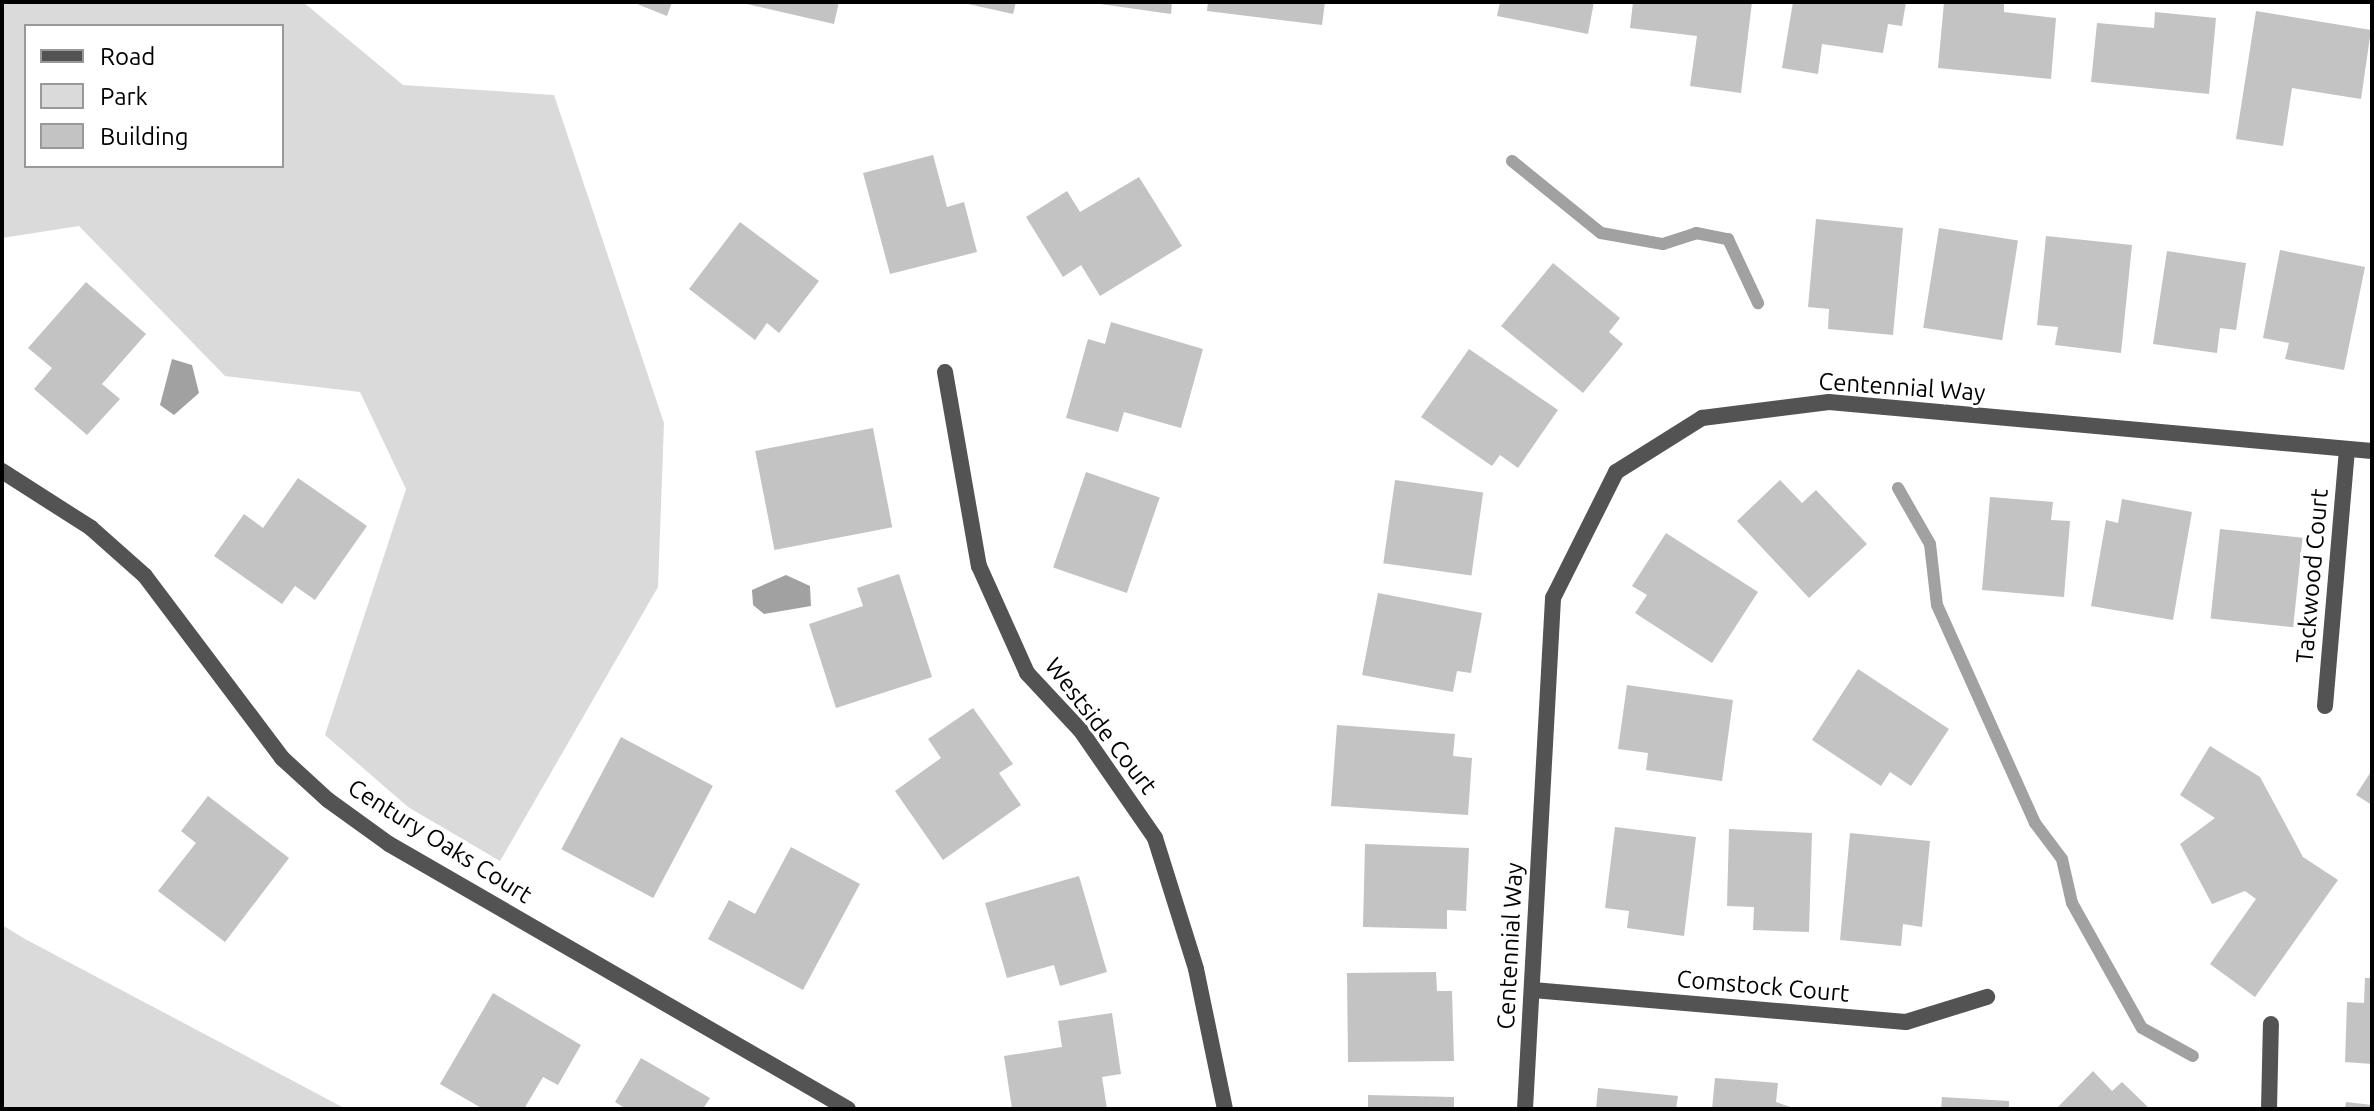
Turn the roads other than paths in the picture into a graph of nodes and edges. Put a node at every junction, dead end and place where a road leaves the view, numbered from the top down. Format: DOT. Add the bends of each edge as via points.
graph roads {
  1 [pos="945,372"];
  2 [pos="2347,449"];
  3 [pos="2372,451"];
  4 [pos="2,471"];
  5 [pos="2325,706"];
  6 [pos="1533,990"];
  7 [pos="1987,997"];
  8 [pos="2271,1024"];
  9 [pos="848,1109"];
  10 [pos="1225,1109"];
  11 [pos="1525,1109"];
  12 [pos="2269,1109"];
  1 -- 10 [label="street, Westside Court" via="979,566 1027,673 1081,731 1155,838 1196,969"];
  2 -- 3 [label="street, Centennial Way"];
  2 -- 5 [label="street, Tackwood Court"];
  2 -- 6 [label="street, Centennial Way" via="1829,402 1702,418 1616,472 1553,598"];
  4 -- 9 [label="street, Century Oaks Court" via="91,528 145,576 282,758 328,800 438,873"];
  6 -- 7 [label="street, Comstock Court" via="1906,1022"];
  6 -- 11 [label="street, Centennial Way"];
  8 -- 12 [label="street"];
}
